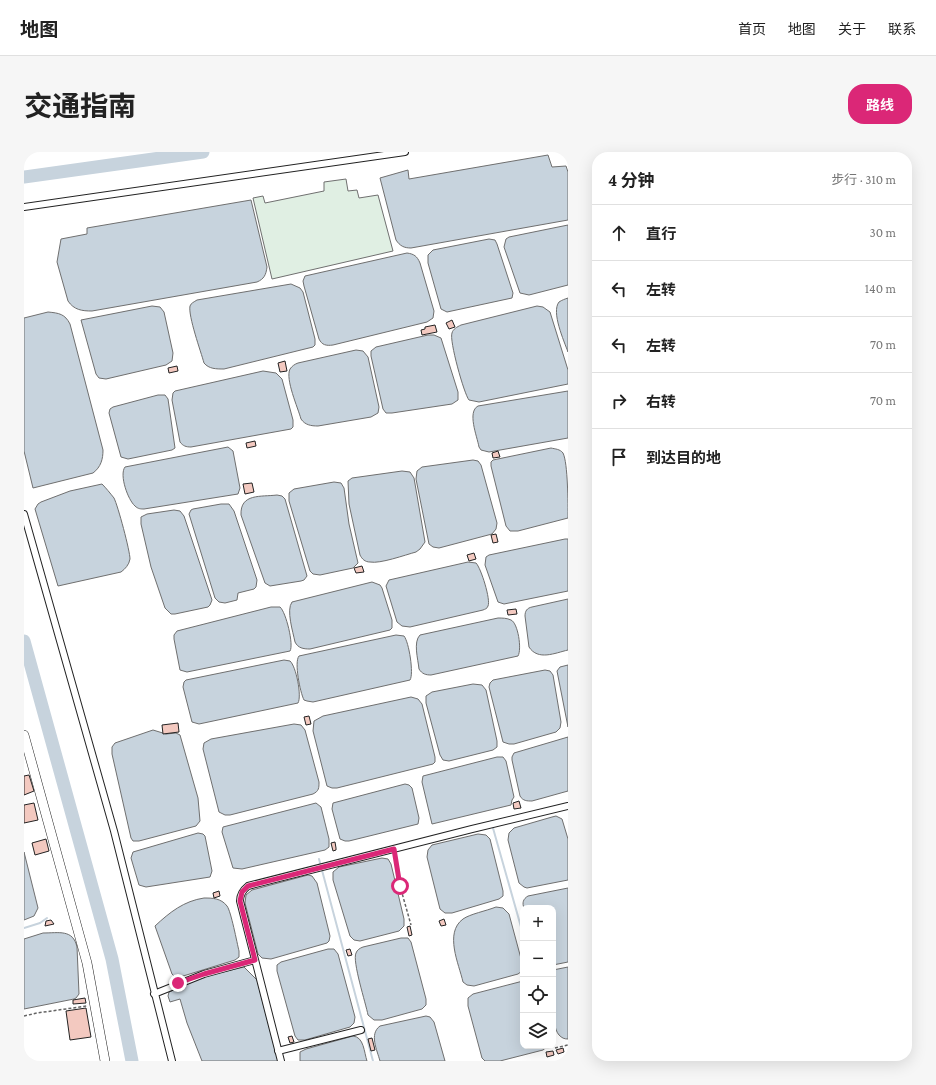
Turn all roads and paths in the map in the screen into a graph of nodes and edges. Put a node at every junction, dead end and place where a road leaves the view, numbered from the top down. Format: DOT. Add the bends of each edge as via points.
graph roads {
  1 [pos="405,152"];
  2 [pos="24,207"];
  3 [pos="24,514"];
  4 [pos="24,735"];
  5 [pos="568,808"];
  6 [pos="394,849"];
  7 [pos="411,925"];
  8 [pos="255,960"];
  9 [pos="154,994"];
  10 [pos="89,1006"];
  11 [pos="24,1016"];
  12 [pos="361,1030"];
  13 [pos="568,1044"];
  14 [pos="556,1048"];
  15 [pos="278,1051"];
  16 [pos="104,1061"];
  17 [pos="172,1061"];
  18 [pos="281,1061"];
  1 -- 2 [label="street"];
  3 -- 17 [label="street" via="114,831"];
  4 -- 16 [label="street" via="87,963"];
  5 -- 6 [label="street"];
  6 -- 7 [label="path" via="400,886"];
  6 -- 8 [label="street" via="248,886 242,892 240,901"];
  8 -- 9 [label="street" via="204,974"];
  8 -- 15 [label="street"];
  10 -- 11 [label="path"];
  12 -- 15 [label="street"];
  13 -- 14 [label="path"];
  15 -- 18 [label="street"];
}
